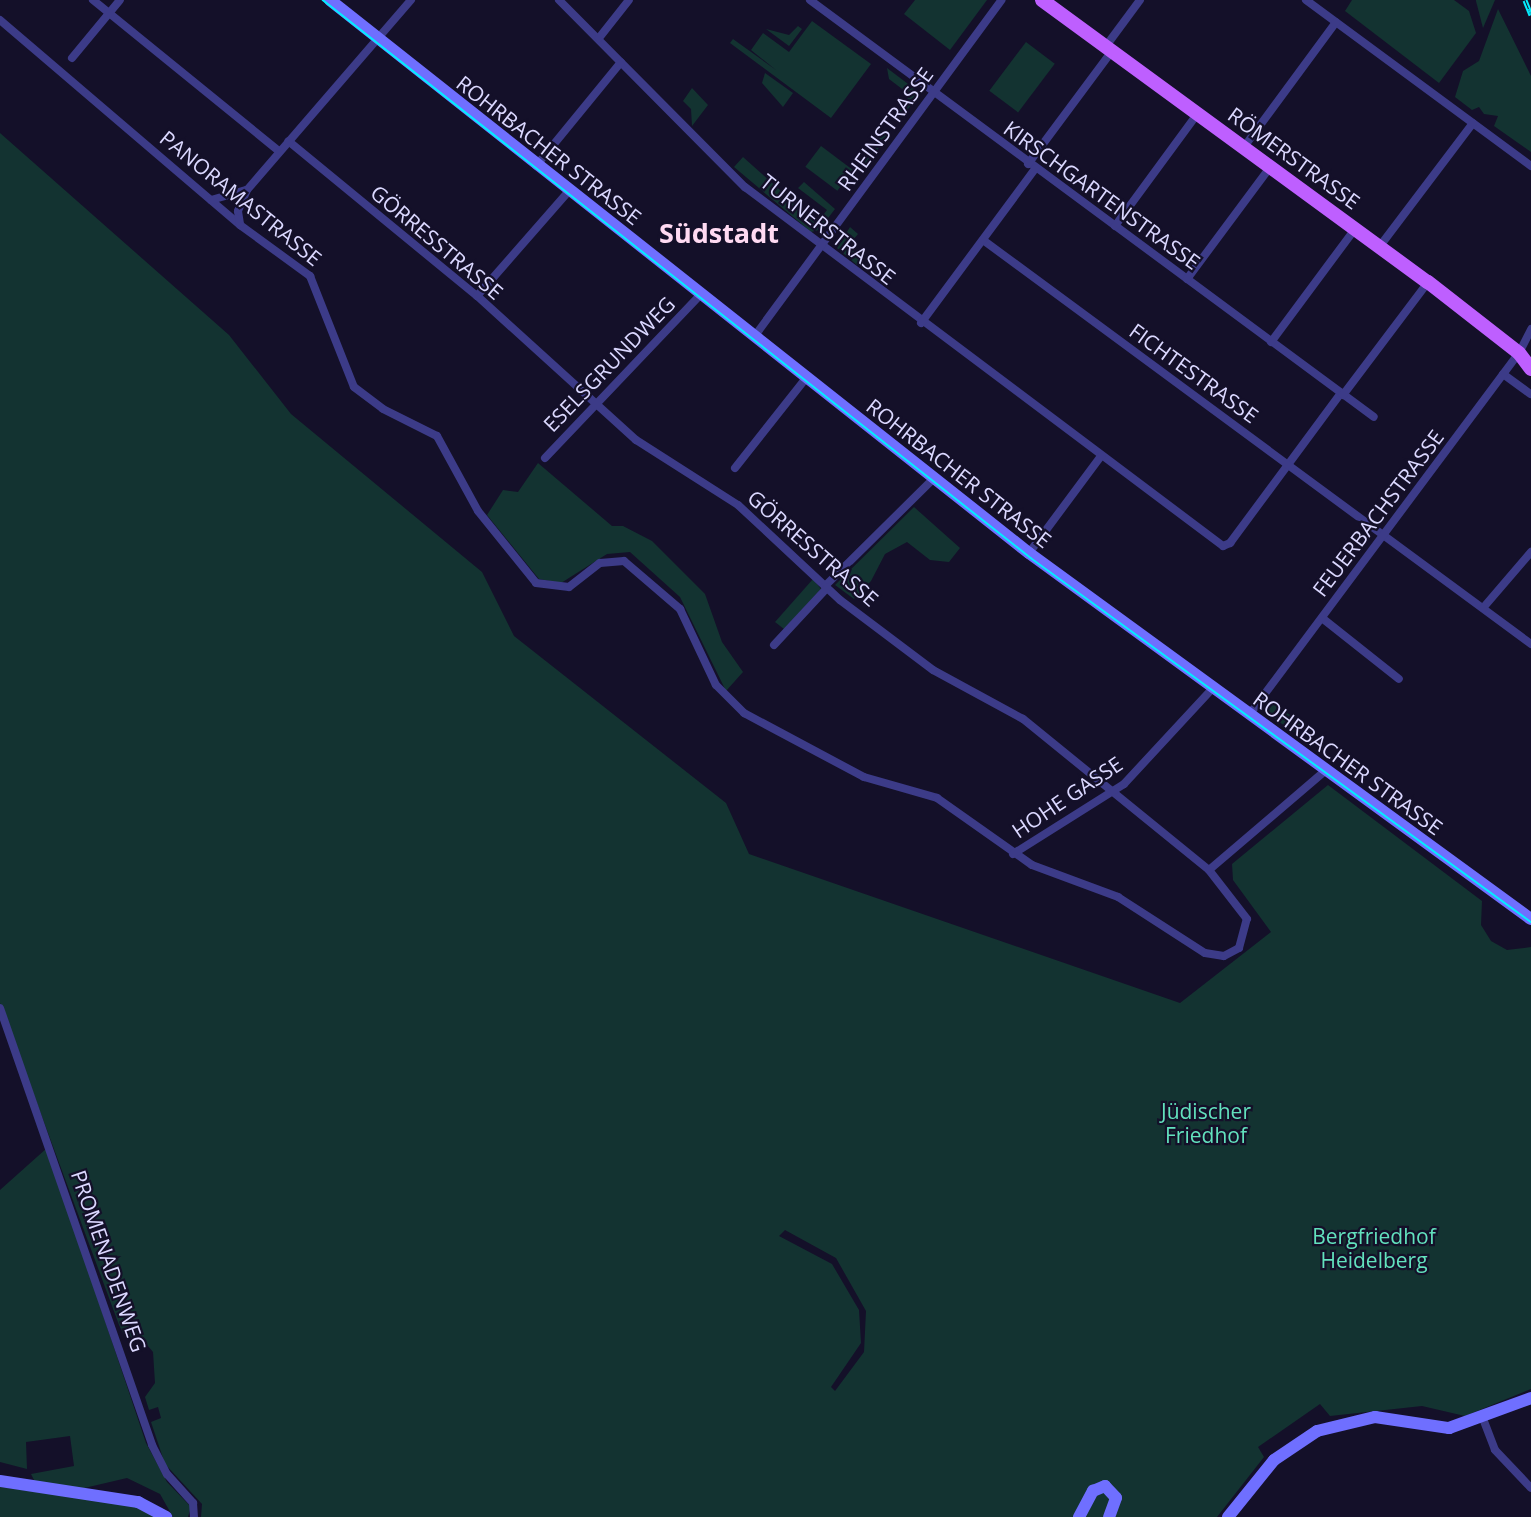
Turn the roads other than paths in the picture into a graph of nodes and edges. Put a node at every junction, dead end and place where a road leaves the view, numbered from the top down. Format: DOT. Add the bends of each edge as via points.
graph roads {
  1 [pos="93,0"];
  2 [pos="120,0"];
  3 [pos="330,0"];
  4 [pos="411,0"];
  5 [pos="559,0"];
  6 [pos="630,0"];
  7 [pos="810,0"];
  8 [pos="1002,0"];
  9 [pos="1042,0"];
  10 [pos="1140,0"];
  11 [pos="1306,0"];
  12 [pos="109,13"];
  13 [pos="0,20"];
  14 [pos="1336,22"];
  15 [pos="599,38"];
  16 [pos="377,39"];
  17 [pos="1109,48"];
  18 [pos="72,58"];
  19 [pos="621,62"];
  20 [pos="934,92"];
  21 [pos="1198,113"];
  22 [pos="1473,123"];
  23 [pos="288,141"];
  24 [pos="1244,147"];
  25 [pos="279,151"];
  26 [pos="536,166"];
  27 [pos="1271,166"];
  28 [pos="1531,166"];
  29 [pos="1031,167"];
  30 [pos="247,190"];
  31 [pos="568,192"];
  32 [pos="210,200"];
  33 [pos="240,225"];
  34 [pos="1115,226"];
  35 [pos="1355,228"];
  36 [pos="983,240"];
  37 [pos="821,246"];
  38 [pos="1380,246"];
  39 [pos="1186,279"];
  40 [pos="1428,282"];
  41 [pos="700,295"];
  42 [pos="477,296"];
  43 [pos="921,323"];
  44 [pos="1531,330"];
  45 [pos="754,336"];
  46 [pos="1271,342"];
  47 [pos="1525,354"];
  48 [pos="1531,369"];
  49 [pos="1503,374"];
  50 [pos="806,378"];
  51 [pos="1342,394"];
  52 [pos="1531,394"];
  53 [pos="597,404"];
  54 [pos="1374,417"];
  55 [pos="1101,456"];
  56 [pos="544,458"];
  57 [pos="1287,464"];
  58 [pos="735,468"];
  59 [pos="934,478"];
  60 [pos="1385,535"];
  61 [pos="1531,552"];
  62 [pos="1029,553"];
  63 [pos="826,587"];
  64 [pos="1483,608"];
  65 [pos="1322,618"];
  66 [pos="1531,644"];
  67 [pos="774,645"];
  68 [pos="1399,680"];
  69 [pos="1212,688"];
  70 [pos="1249,716"];
  71 [pos="1325,771"];
  72 [pos="1114,791"];
  73 [pos="1013,854"];
  74 [pos="1209,870"];
  75 [pos="1531,919"];
  76 [pos="0,1008"];
  77 [pos="1531,1398"];
  78 [pos="1482,1416"];
  79 [pos="0,1481"];
  80 [pos="1531,1488"];
  81 [pos="166,1517"];
  82 [pos="194,1517"];
  83 [pos="1079,1517"];
  84 [pos="1109,1517"];
  85 [pos="1228,1517"];
  1 -- 12 [label="street"];
  2 -- 12 [label="street"];
  3 -- 16 [label="main road, ROHRBACHER STRASSE"];
  4 -- 16 [label="street"];
  5 -- 15 [label="street, TURNERSTRASSE"];
  6 -- 15 [label="street"];
  7 -- 20 [label="street, KIRSCHGARTENSTRASSE"];
  8 -- 20 [label="street, RHEINSTRASSE"];
  9 -- 17 [label="main road, RÖMERSTRASSE"];
  10 -- 17 [label="street"];
  11 -- 14 [label="street"];
  12 -- 18 [label="street"];
  12 -- 25 [label="street"];
  13 -- 32 [label="street, PANORAMASTRASSE"];
  14 -- 22 [label="street"];
  14 -- 24 [label="street"];
  15 -- 19 [label="street, TURNERSTRASSE"];
  16 -- 23 [label="street"];
  16 -- 26 [label="main road, ROHRBACHER STRASSE"];
  17 -- 21 [label="main road, RÖMERSTRASSE"];
  17 -- 29 [label="street"];
  19 -- 26 [label="street"];
  19 -- 37 [label="street, TURNERSTRASSE" via="745,187"];
  20 -- 29 [label="street, KIRSCHGARTENSTRASSE"];
  20 -- 37 [label="street, RHEINSTRASSE"];
  21 -- 24 [label="main road, RÖMERSTRASSE"];
  21 -- 34 [label="street"];
  22 -- 28 [label="street"];
  22 -- 38 [label="street"];
  23 -- 25 [label="street"];
  23 -- 42 [label="street, GÖRRESSTRASSE"];
  24 -- 27 [label="main road, RÖMERSTRASSE"];
  25 -- 30 [label="street"];
  26 -- 31 [label="main road, ROHRBACHER STRASSE"];
  27 -- 35 [label="main road, RÖMERSTRASSE"];
  27 -- 39 [label="street"];
  29 -- 34 [label="street, KIRSCHGARTENSTRASSE"];
  29 -- 36 [label="street"];
  30 -- 32 [label="street"];
  30 -- 33 [label="street" via="238,211"];
  31 -- 41 [label="main road, ROHRBACHER STRASSE"];
  31 -- 42 [label="street"];
  32 -- 33 [label="street, PANORAMASTRASSE"];
  33 -- 73 [label="street, PANORAMASTRASSE" via="310,276 354,387 383,409 437,436 478,511 536,583 564,589 600,563 624,561 680,609 716,685 736,707 864,777 937,798"];
  34 -- 39 [label="street, KIRSCHGARTENSTRASSE"];
  35 -- 38 [label="main road, RÖMERSTRASSE"];
  35 -- 46 [label="street"];
  36 -- 43 [label="street"];
  36 -- 57 [label="street, FICHTESTRASSE"];
  37 -- 43 [label="street, TURNERSTRASSE"];
  37 -- 45 [label="street, RHEINSTRASSE"];
  38 -- 40 [label="main road, RÖMERSTRASSE"];
  39 -- 46 [label="street, KIRSCHGARTENSTRASSE"];
  40 -- 47 [label="main road, RÖMERSTRASSE"];
  40 -- 51 [label="street"];
  41 -- 45 [label="main road, ROHRBACHER STRASSE"];
  41 -- 53 [label="street, ESELSGRUNDWEG"];
  42 -- 53 [label="street, GÖRRESSTRASSE"];
  43 -- 55 [label="street, TURNERSTRASSE"];
  44 -- 47 [label="street, FEUERBACHSTRASSE"];
  45 -- 50 [label="main road, ROHRBACHER STRASSE"];
  46 -- 51 [label="street, KIRSCHGARTENSTRASSE"];
  47 -- 48 [label="main road, RÖMERSTRASSE"];
  47 -- 49 [label="street, FEUERBACHSTRASSE"];
  49 -- 52 [label="street"];
  49 -- 60 [label="street, FEUERBACHSTRASSE"];
  50 -- 58 [label="street"];
  50 -- 59 [label="main road, ROHRBACHER STRASSE"];
  51 -- 54 [label="street, KIRSCHGARTENSTRASSE"];
  51 -- 57 [label="street"];
  53 -- 56 [label="street, ESELSGRUNDWEG"];
  53 -- 63 [label="street, GÖRRESSTRASSE" via="651,452 738,505"];
  55 -- 57 [label="street, TURNERSTRASSE" via="1226,546"];
  55 -- 62 [label="street"];
  57 -- 60 [label="street, FICHTESTRASSE"];
  59 -- 62 [label="main road, ROHRBACHER STRASSE"];
  59 -- 63 [label="street"];
  60 -- 64 [label="street, FICHTESTRASSE"];
  60 -- 65 [label="street, FEUERBACHSTRASSE"];
  61 -- 64 [label="street"];
  62 -- 69 [label="main road, ROHRBACHER STRASSE"];
  63 -- 67 [label="street"];
  63 -- 72 [label="street, GÖRRESSTRASSE" via="933,670 1023,719"];
  64 -- 66 [label="street, FICHTESTRASSE"];
  65 -- 68 [label="street"];
  65 -- 70 [label="street, FEUERBACHSTRASSE"];
  69 -- 70 [label="main road, ROHRBACHER STRASSE"];
  69 -- 72 [label="street, HOHE GASSE"];
  70 -- 71 [label="main road, ROHRBACHER STRASSE"];
  71 -- 74 [label="street"];
  71 -- 75 [label="main road, ROHRBACHER STRASSE"];
  72 -- 73 [label="street, HOHE GASSE"];
  72 -- 74 [label="street, GÖRRESSTRASSE"];
  73 -- 74 [label="street, PANORAMASTRASSE" via="1047,872 1118,897 1205,953 1224,956 1242,943 1247,919"];
  76 -- 82 [label="street, PROMENADENWEG" via="152,1444 167,1474 193,1503"];
  77 -- 78 [label="main road"];
  78 -- 80 [label="street" via="1490,1443"];
  78 -- 85 [label="main road" via="1439,1428 1359,1418 1317,1431 1274,1460"];
  79 -- 81 [label="main road" via="138,1502"];
  83 -- 84 [label="main road" via="1093,1491 1105,1486 1116,1498"];
}
